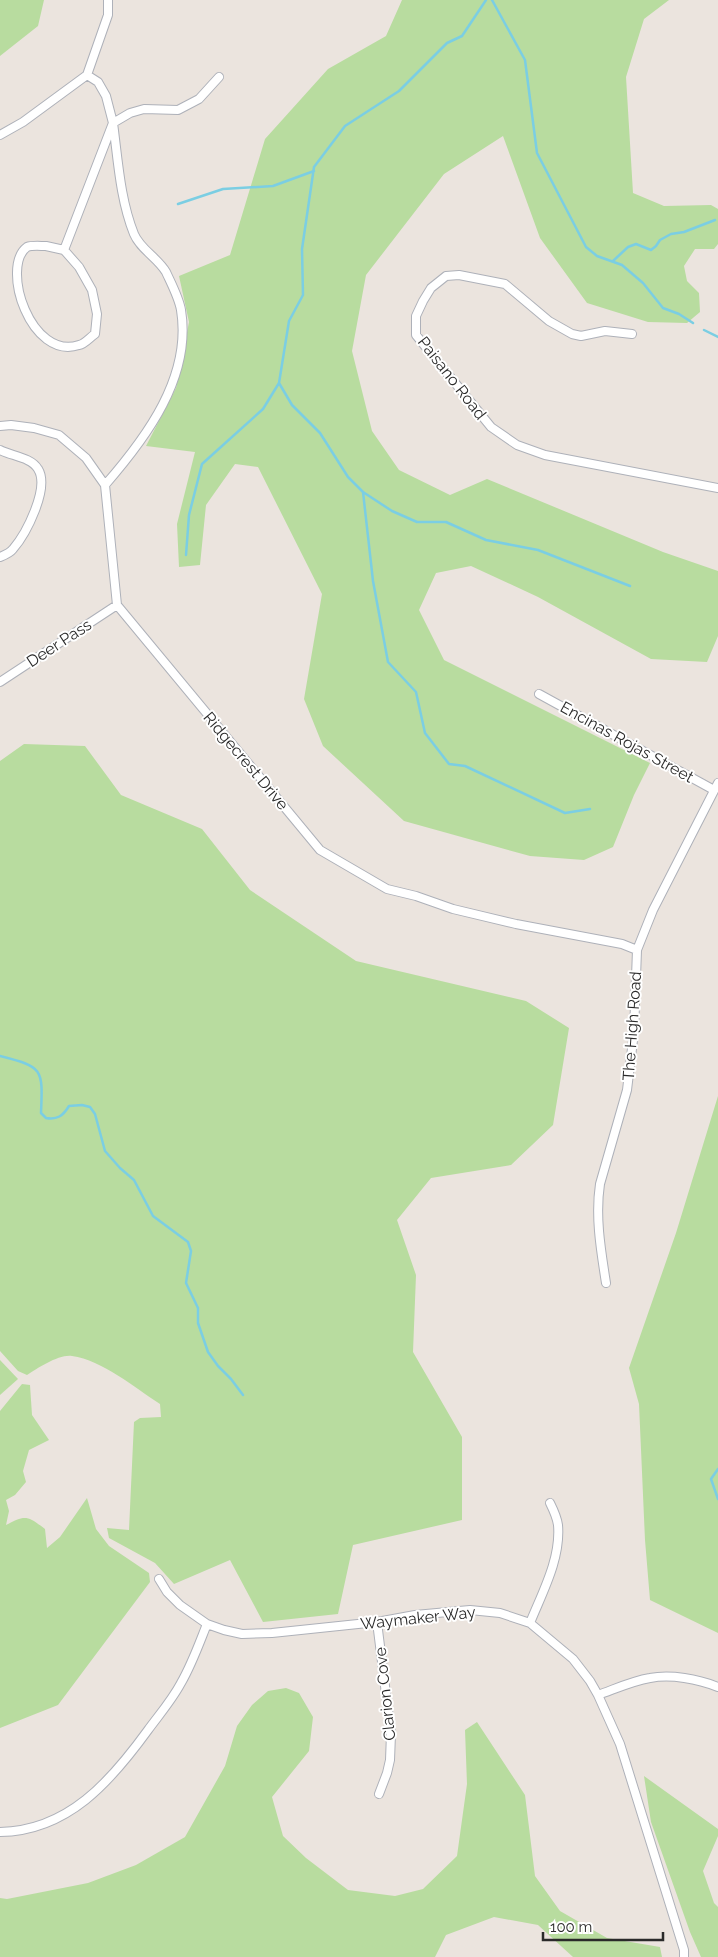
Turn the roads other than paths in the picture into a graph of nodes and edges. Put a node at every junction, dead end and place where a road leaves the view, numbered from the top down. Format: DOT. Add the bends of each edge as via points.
graph roads {
  1 [pos="108,0"];
  2 [pos="86,75"];
  3 [pos="219,77"];
  4 [pos="113,123"];
  5 [pos="0,135"];
  6 [pos="64,250"];
  7 [pos="10,263"];
  8 [pos="16,310"];
  9 [pos="632,334"];
  10 [pos="0,426"];
  11 [pos="0,450"];
  12 [pos="105,485"];
  13 [pos="718,488"];
  14 [pos="0,557"];
  15 [pos="117,605"];
  16 [pos="0,682"];
  17 [pos="539,694"];
  18 [pos="716,786"];
  19 [pos="637,950"];
  20 [pos="606,1284"];
  21 [pos="550,1503"];
  22 [pos="159,1579"];
  23 [pos="377,1622"];
  24 [pos="530,1623"];
  25 [pos="207,1624"];
  26 [pos="718,1688"];
  27 [pos="598,1695"];
  28 [pos="378,1794"];
  29 [pos="0,1832"];
  30 [pos="684,1957"];
  1 -- 2 [label="street" via="108,14"];
  2 -- 4 [label="street" via="98,82 106,96"];
  2 -- 5 [label="street"];
  3 -- 4 [label="street" via="199,99 178,110 144,109"];
  4 -- 6 [label="street"];
  4 -- 12 [label="street" via="125,209 135,238 165,270 181,309 183,331 179,361 168,395 132,454"];
  6 -- 7 [label="street" via="28,247 17,253"];
  6 -- 8 [label="street" via="79,267 92,290 97,314 95,334 80,345 49,343 32,332"];
  9 -- 13 [label="street, Paisano Road" via="605,331 581,336 572,334 549,321 505,284 459,275 446,276 431,288 416,316 416,335 491,427 516,444 545,455"];
  10 -- 12 [label="street" via="34,428 59,435 86,458"];
  11 -- 14 [label="street" via="32,463 39,470 40,482 40,496 33,516 13,548"];
  12 -- 15 [label="street"];
  15 -- 16 [label="street, Deer Pass"];
  15 -- 19 [label="street, Ridgecrest Drive" via="320,850 387,889 453,909 622,944"];
  17 -- 18 [label="street, Encinas Rojas Street"];
  18 -- 19 [label="street, The High Road" via="653,910"];
  19 -- 20 [label="street, The High Road" via="634,1032 627,1090 598,1200"];
  21 -- 24 [label="street" via="558,1524 557,1547"];
  22 -- 25 [label="street, Waymaker Way" via="180,1605"];
  23 -- 24 [label="street, Waymaker Way" via="470,1610 500,1613"];
  23 -- 25 [label="street, Waymaker Way" via="242,1634"];
  23 -- 28 [label="street, Clarion Cove" via="391,1734 388,1773"];
  24 -- 27 [label="street, Waymaker Way" via="573,1659"];
  25 -- 29 [label="street" via="181,1684 108,1781 56,1819 30,1828"];
  26 -- 27 [label="street" via="692,1679 650,1678"];
  27 -- 30 [label="street, Waymaker Way" via="620,1744"];
}
